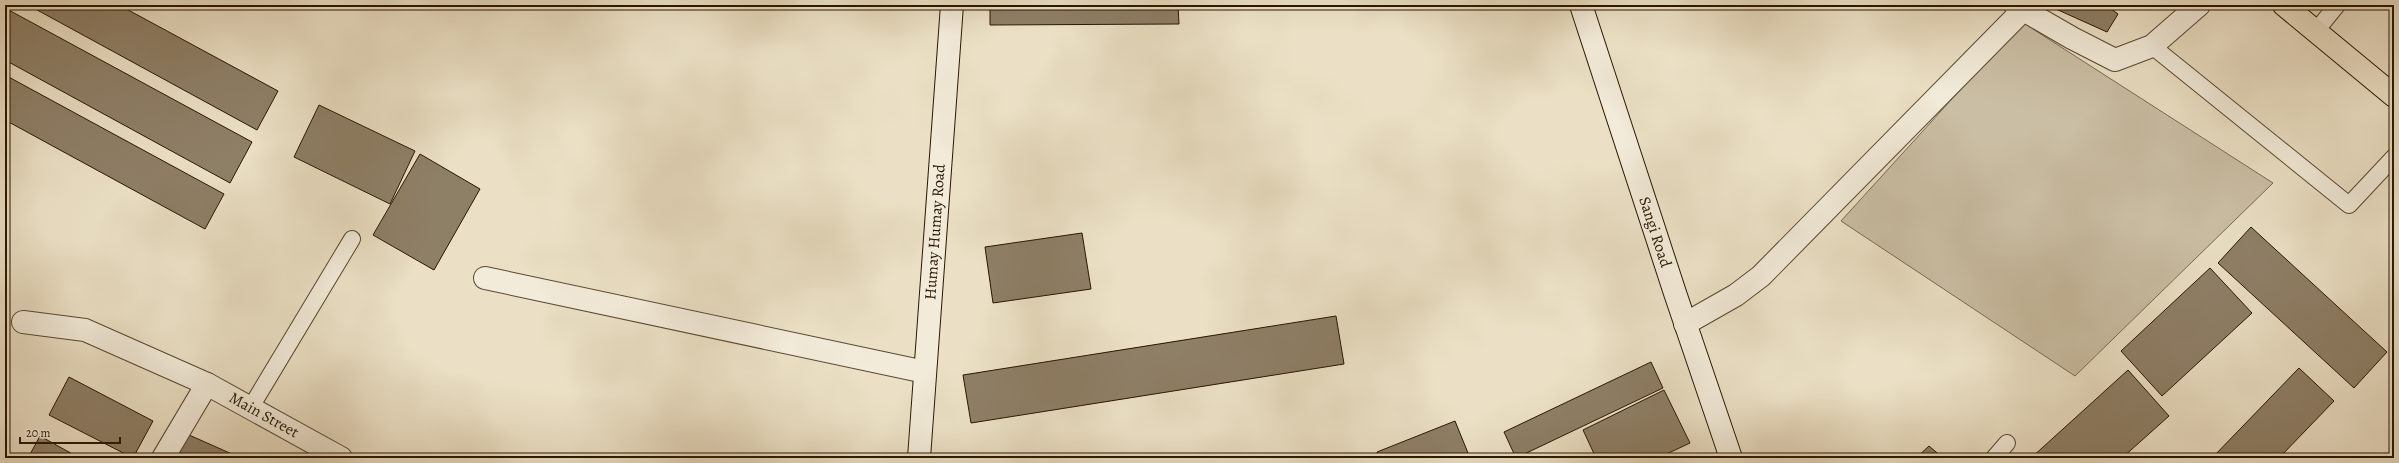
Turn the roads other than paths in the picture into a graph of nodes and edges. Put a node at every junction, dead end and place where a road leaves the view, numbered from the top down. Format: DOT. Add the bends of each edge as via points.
graph roads {
  1 [pos="952,5"];
  2 [pos="1581,5"];
  3 [pos="2199,5"];
  4 [pos="2284,5"];
  5 [pos="2337,5"];
  6 [pos="2019,8"];
  7 [pos="2316,31"];
  8 [pos="2152,46"];
  9 [pos="2394,96"];
  10 [pos="2394,157"];
  11 [pos="352,239"];
  12 [pos="485,278"];
  13 [pos="23,322"];
  14 [pos="1686,324"];
  15 [pos="926,372"];
  16 [pos="207,384"];
  17 [pos="251,407"];
  18 [pos="2007,443"];
  19 [pos="163,458"];
  20 [pos="341,458"];
  21 [pos="919,458"];
  22 [pos="1731,458"];
  23 [pos="1994,458"];
  1 -- 15 [label="street, Humay Humay Road"];
  2 -- 14 [label="street, Sangi Road"];
  3 -- 8 [label="street"];
  4 -- 7 [label="main road"];
  5 -- 7 [label="lane"];
  6 -- 8 [label="street" via="2115,60"];
  6 -- 14 [label="street" via="1761,276 1736,295"];
  7 -- 9 [label="main road"];
  8 -- 10 [label="lane" via="2349,204"];
  11 -- 17 [label="lane"];
  12 -- 15 [label="street"];
  13 -- 16 [label="street, Main Street" via="85,330"];
  14 -- 22 [label="street, Sangi Road"];
  15 -- 21 [label="street, Humay Humay Road"];
  16 -- 17 [label="street, Main Street"];
  16 -- 19 [label="street"];
  17 -- 20 [label="street, Main Street"];
  18 -- 23 [label="lane"];
}
